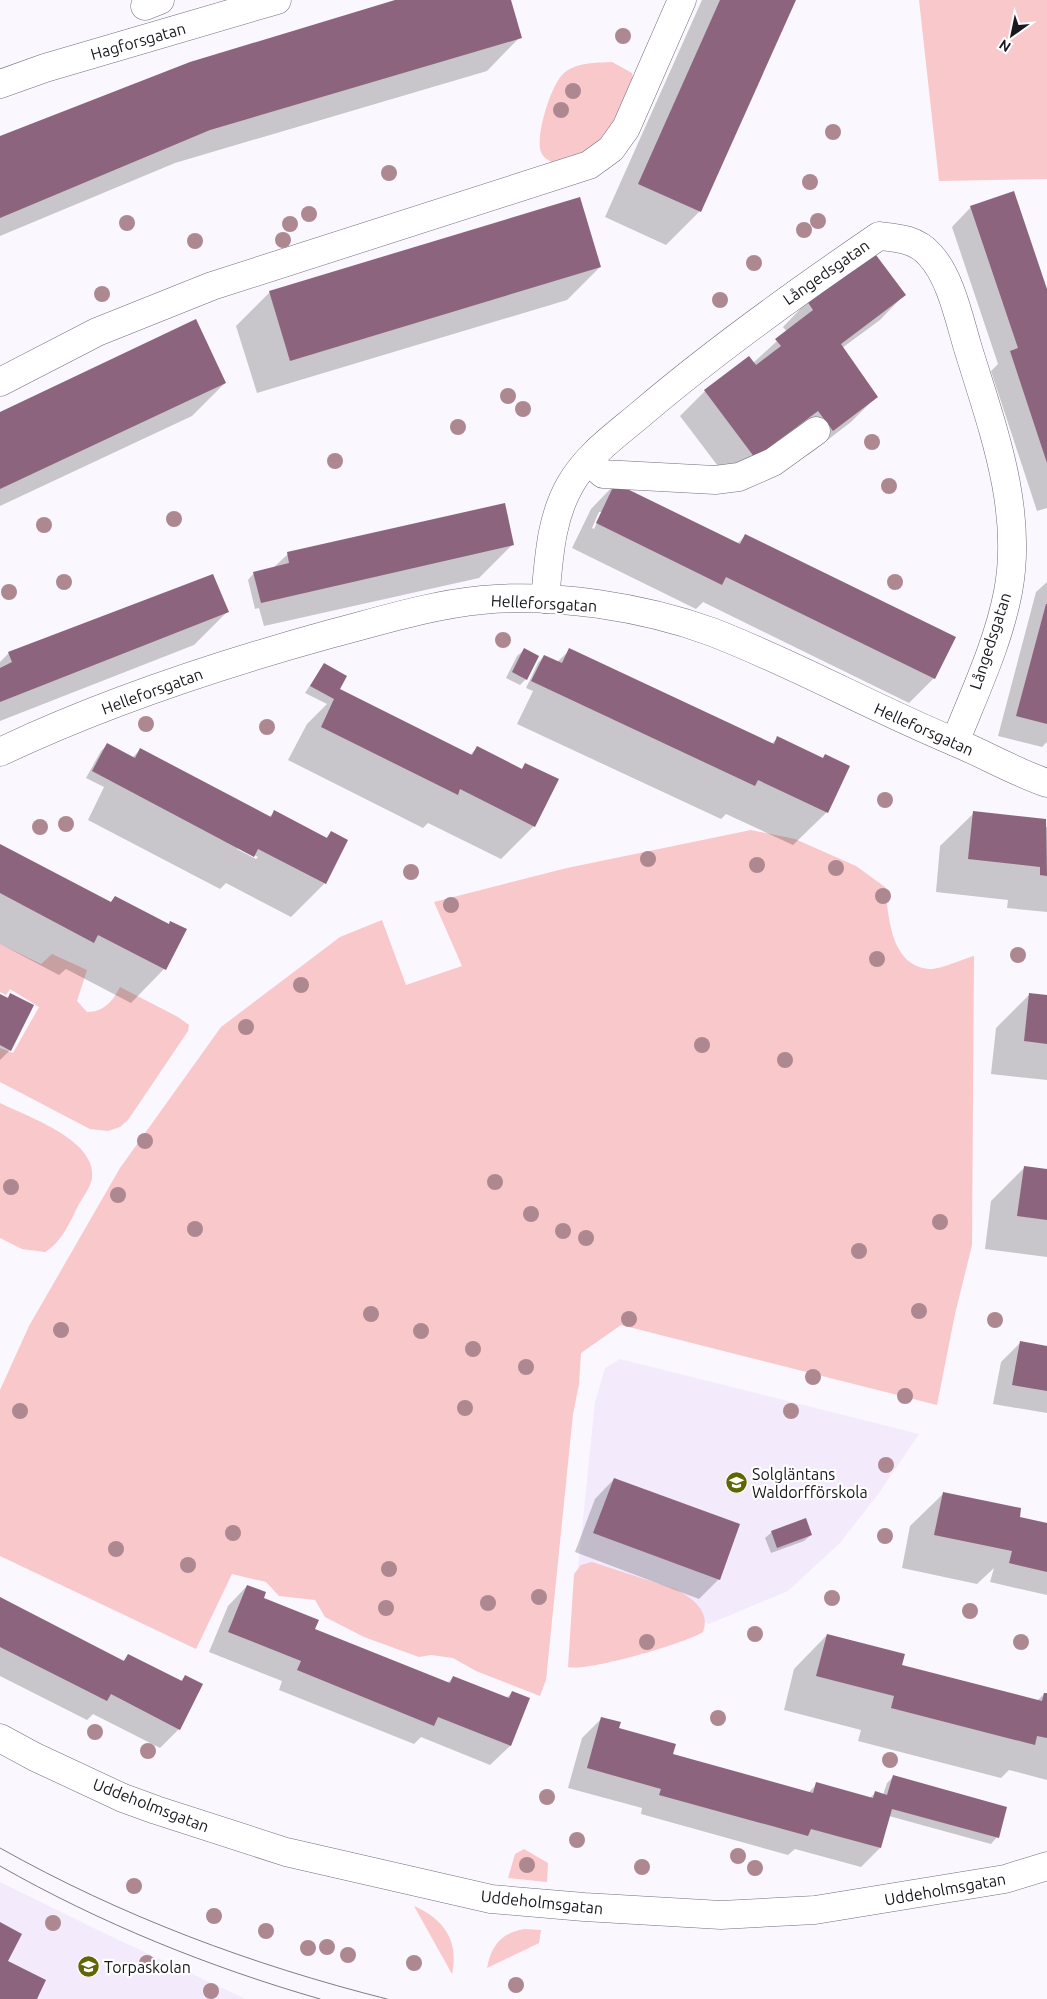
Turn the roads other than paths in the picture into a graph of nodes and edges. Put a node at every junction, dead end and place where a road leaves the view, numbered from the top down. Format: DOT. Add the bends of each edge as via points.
graph roads {
  1 [pos="277,0"];
  2 [pos="682,0"];
  3 [pos="0,84"];
  4 [pos="0,382"];
  5 [pos="816,431"];
  6 [pos="588,461"];
  7 [pos="546,599"];
  8 [pos="955,742"];
  9 [pos="0,752"];
  10 [pos="1047,783"];
  11 [pos="0,1738"];
  12 [pos="1047,1866"];
  1 -- 3 [label="street, Hagforsgatan"];
  2 -- 4 [label="street" via="626,128 611,149 589,165 212,286 97,332"];
  5 -- 6 [label="street" via="773,462 739,477 715,480 603,474"];
  6 -- 7 [label="street, Långedsgatan" via="570,484 550,540"];
  6 -- 8 [label="street, Långedsgatan" via="663,394 771,310 879,236 911,240 929,253 939,265 957,313 1001,456 1010,513 1008,592"];
  7 -- 8 [label="street, Helleforsgatan" via="601,605 666,618 710,632 786,663 922,730"];
  7 -- 9 [label="street, Helleforsgatan" via="483,600 421,609 265,652 155,688"];
  8 -- 10 [label="street, Helleforsgatan"];
  11 -- 12 [label="street, Uddeholmsgatan" via="106,1790 156,1810 286,1852 490,1899 721,1915 815,1910 1005,1879"];
}
